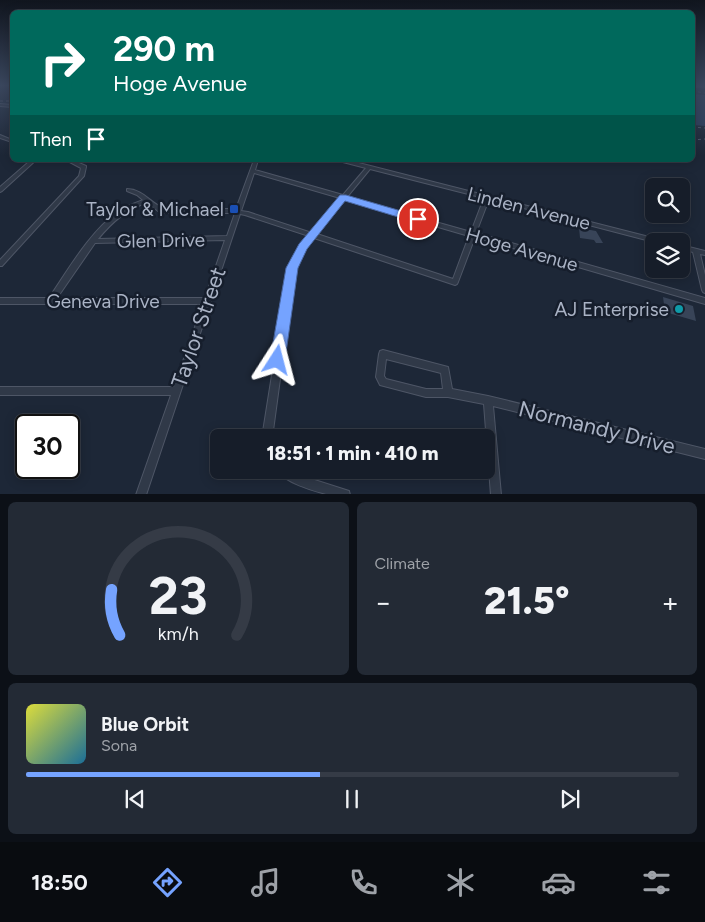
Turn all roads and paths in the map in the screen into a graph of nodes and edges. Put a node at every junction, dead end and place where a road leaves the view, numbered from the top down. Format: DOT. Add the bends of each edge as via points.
graph roads {
  1 [pos="32,162"];
  2 [pos="73,162"];
  3 [pos="255,162"];
  4 [pos="349,162"];
  5 [pos="369,167"];
  6 [pos="252,171"];
  7 [pos="0,190"];
  8 [pos="129,190"];
  9 [pos="487,197"];
  10 [pos="343,198"];
  11 [pos="147,200"];
  12 [pos="237,212"];
  13 [pos="313,234"];
  14 [pos="473,235"];
  15 [pos="645,237"];
  16 [pos="228,238"];
  17 [pos="95,241"];
  18 [pos="690,249"];
  19 [pos="696,251"];
  20 [pos="705,253"];
  21 [pos="0,264"];
  22 [pos="705,290"];
  23 [pos="0,301"];
  24 [pos="51,301"];
  25 [pos="206,301"];
  26 [pos="705,301"];
  27 [pos="0,391"];
  28 [pos="176,391"];
  29 [pos="448,393"];
  30 [pos="488,400"];
  31 [pos="268,429"];
  32 [pos="705,454"];
  33 [pos="296,479"];
  34 [pos="141,494"];
  35 [pos="345,494"];
  36 [pos="496,494"];
  1 -- 7 [label="street"];
  2 -- 21 [label="street" via="84,167 81,176"];
  3 -- 6 [label="street, Taylor Street"];
  4 -- 5 [label="street, Linden Avenue"];
  5 -- 9 [label="street, Linden Avenue"];
  5 -- 10 [label="street"];
  6 -- 10 [label="street, Hoge Avenue"];
  6 -- 12 [label="street, Taylor Street"];
  8 -- 11 [label="street"];
  9 -- 14 [label="street"];
  9 -- 15 [label="street, Linden Avenue"];
  10 -- 13 [label="street"];
  10 -- 14 [label="street, Hoge Avenue"];
  11 -- 12 [label="street" via="165,211"];
  11 -- 17 [label="street" via="119,214"];
  12 -- 13 [label="street"];
  12 -- 16 [label="street, Taylor Street"];
  13 -- 14 [label="street" via="455,282"];
  13 -- 31 [label="street" via="297,257 290,275"];
  14 -- 26 [label="street, Hoge Avenue"];
  16 -- 17 [label="street, Glen Drive"];
  16 -- 25 [label="street, Taylor Street"];
  17 -- 24 [label="street"];
  18 -- 19 [label="street"];
  19 -- 20 [label="street"];
  19 -- 22 [label="street"];
  23 -- 24 [label="street, Geneva Drive"];
  24 -- 25 [label="street, Geneva Drive"];
  25 -- 28 [label="street, Taylor Street"];
  27 -- 28 [label="street"];
  28 -- 34 [label="street, Taylor Street"];
  29 -- 29 [label="street, Normandy Drive" via="445,370 383,354 380,377 383,382 426,393"];
  29 -- 30 [label="street, Normandy Drive"];
  30 -- 32 [label="street, Normandy Drive"];
  30 -- 36 [label="street"];
  33 -- 35 [label="street"];
}
